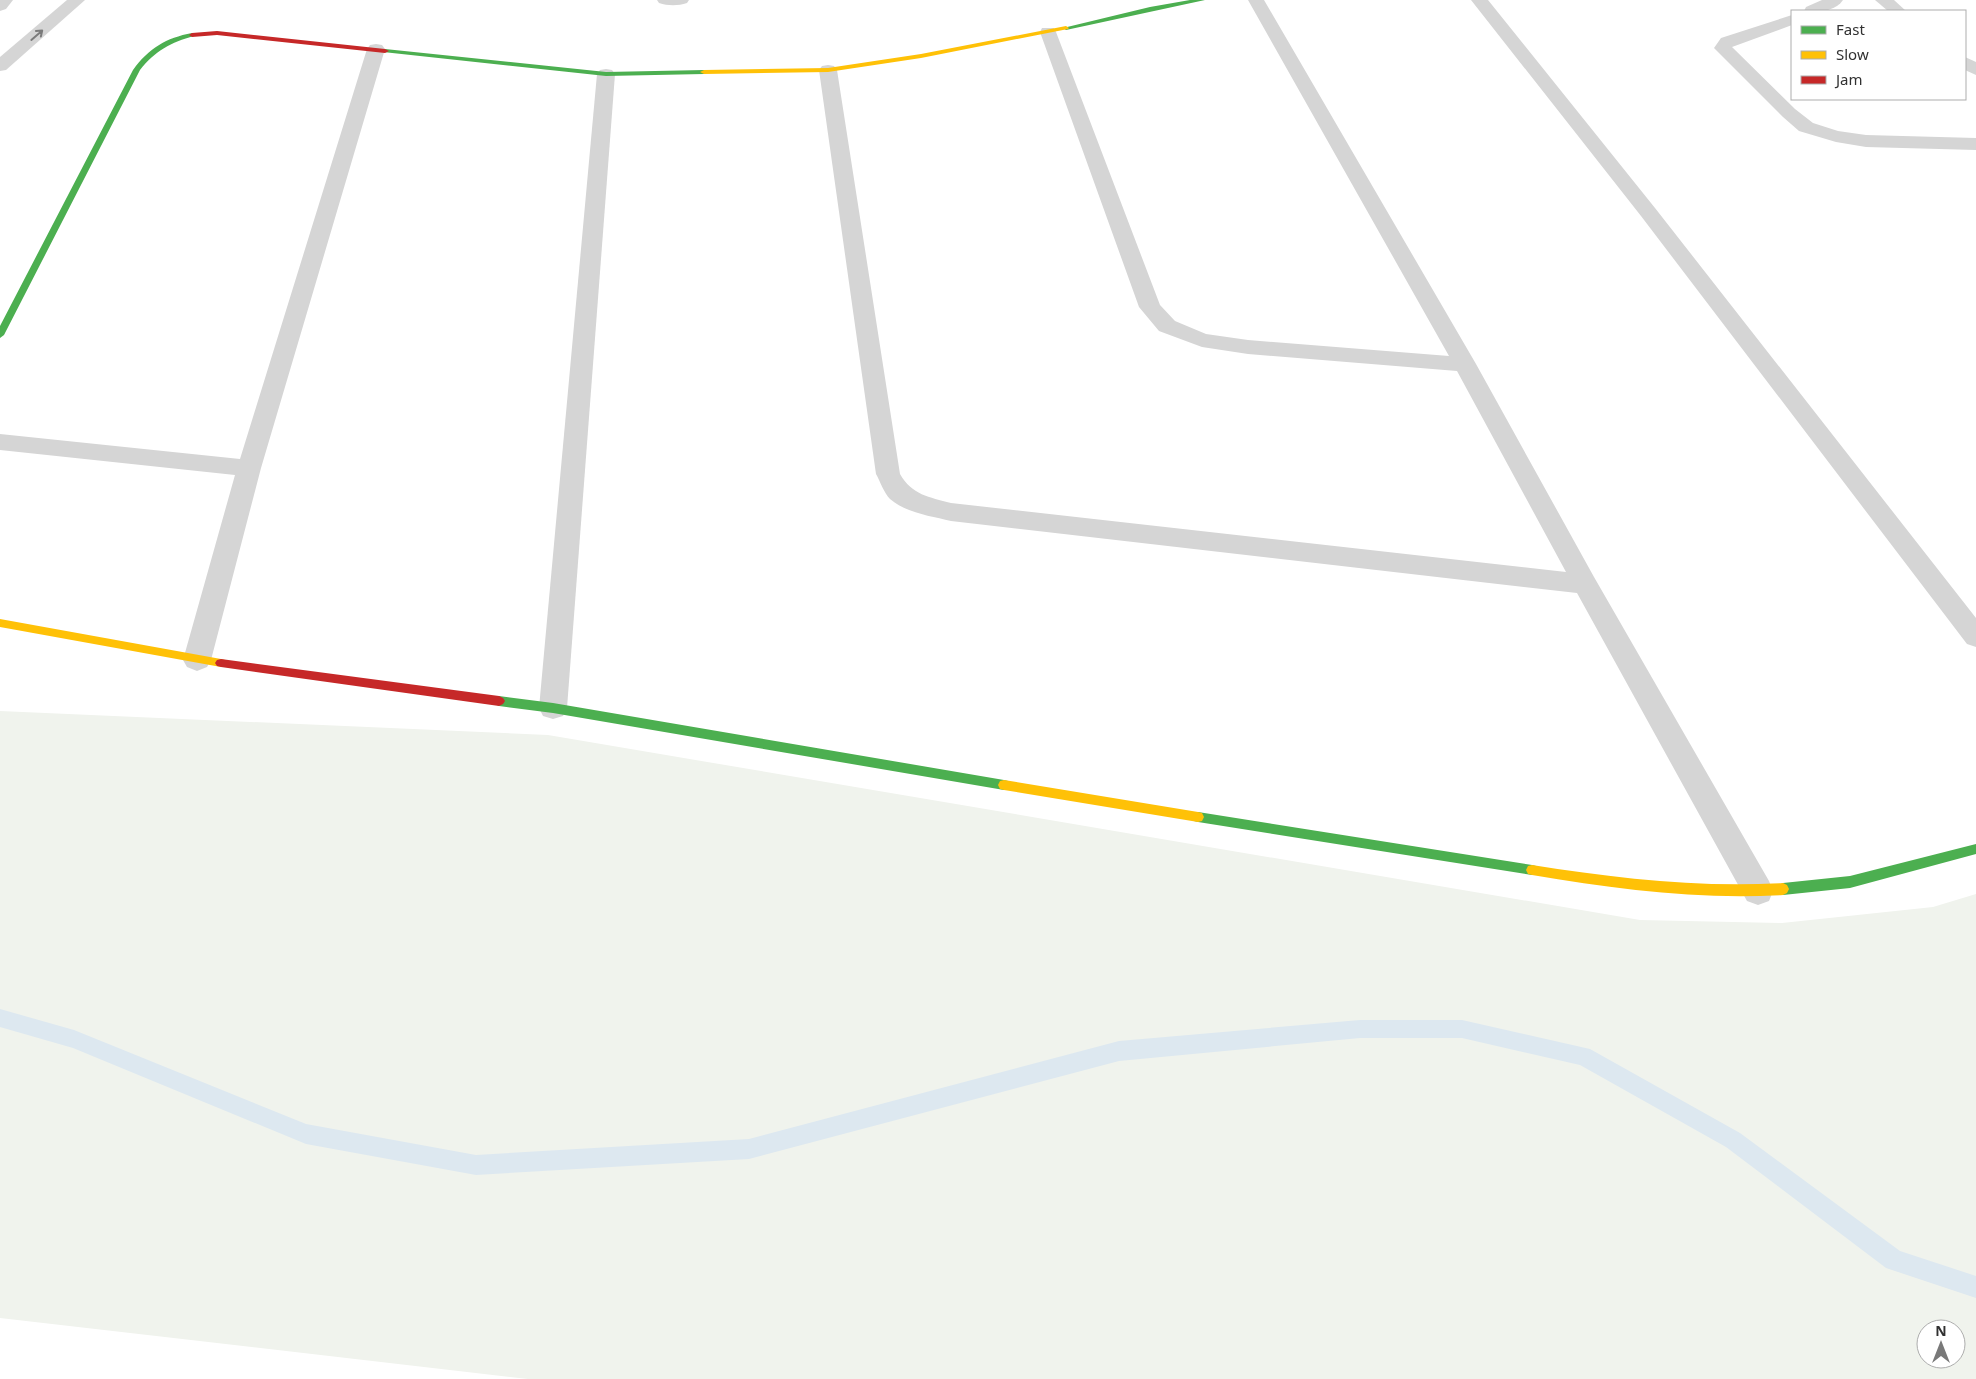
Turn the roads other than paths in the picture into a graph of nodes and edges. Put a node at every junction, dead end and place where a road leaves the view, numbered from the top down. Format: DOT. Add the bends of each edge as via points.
graph roads {
  1 [pos="5,0"];
  2 [pos="77,0"];
  3 [pos="665,0"];
  4 [pos="681,0"];
  5 [pos="1202,0"];
  6 [pos="1256,0"];
  7 [pos="1479,0"];
  8 [pos="1835,0"];
  9 [pos="1883,0"];
  10 [pos="0,6"];
  11 [pos="1814,10"];
  12 [pos="1897,10"];
  13 [pos="1791,20"];
  14 [pos="1048,32"];
  15 [pos="376,49"];
  16 [pos="0,66"];
  17 [pos="828,70"];
  18 [pos="606,74"];
  19 [pos="1976,144"];
  20 [pos="0,336"];
  21 [pos="1465,364"];
  22 [pos="0,442"];
  23 [pos="249,468"];
  24 [pos="1585,584"];
  25 [pos="0,623"];
  26 [pos="1976,637"];
  27 [pos="197,660"];
  28 [pos="553,708"];
  29 [pos="1976,849"];
  30 [pos="1758,891"];
  1 -- 10 [label="street"];
  16 -- 2 [label="street, one-way"];
  3 -- 4 [label="street"];
  5 -- 14 [label="street"];
  6 -- 21 [label="street"];
  7 -- 26 [label="street" via="1648,212"];
  8 -- 11 [label="street"];
  9 -- 12 [label="street"];
  13 -- 19 [label="street" via="1727,42 1723,48 1806,127 1866,141"];
  14 -- 17 [label="street"];
  14 -- 21 [label="street" via="1150,307 1167,326 1202,340 1248,347"];
  15 -- 18 [label="street"];
  15 -- 20 [label="street" via="217,33 194,34 156,48 145,58 103,134"];
  15 -- 23 [label="street"];
  17 -- 18 [label="street"];
  17 -- 24 [label="street" via="888,474 898,492 917,503 952,512"];
  18 -- 28 [label="street"];
  21 -- 24 [label="street"];
  22 -- 23 [label="street"];
  23 -- 27 [label="street"];
  24 -- 30 [label="street"];
  25 -- 27 [label="street"];
  27 -- 28 [label="street"];
  28 -- 30 [label="street" via="1562,875 1665,887"];
  29 -- 30 [label="street" via="1850,882"];
}
